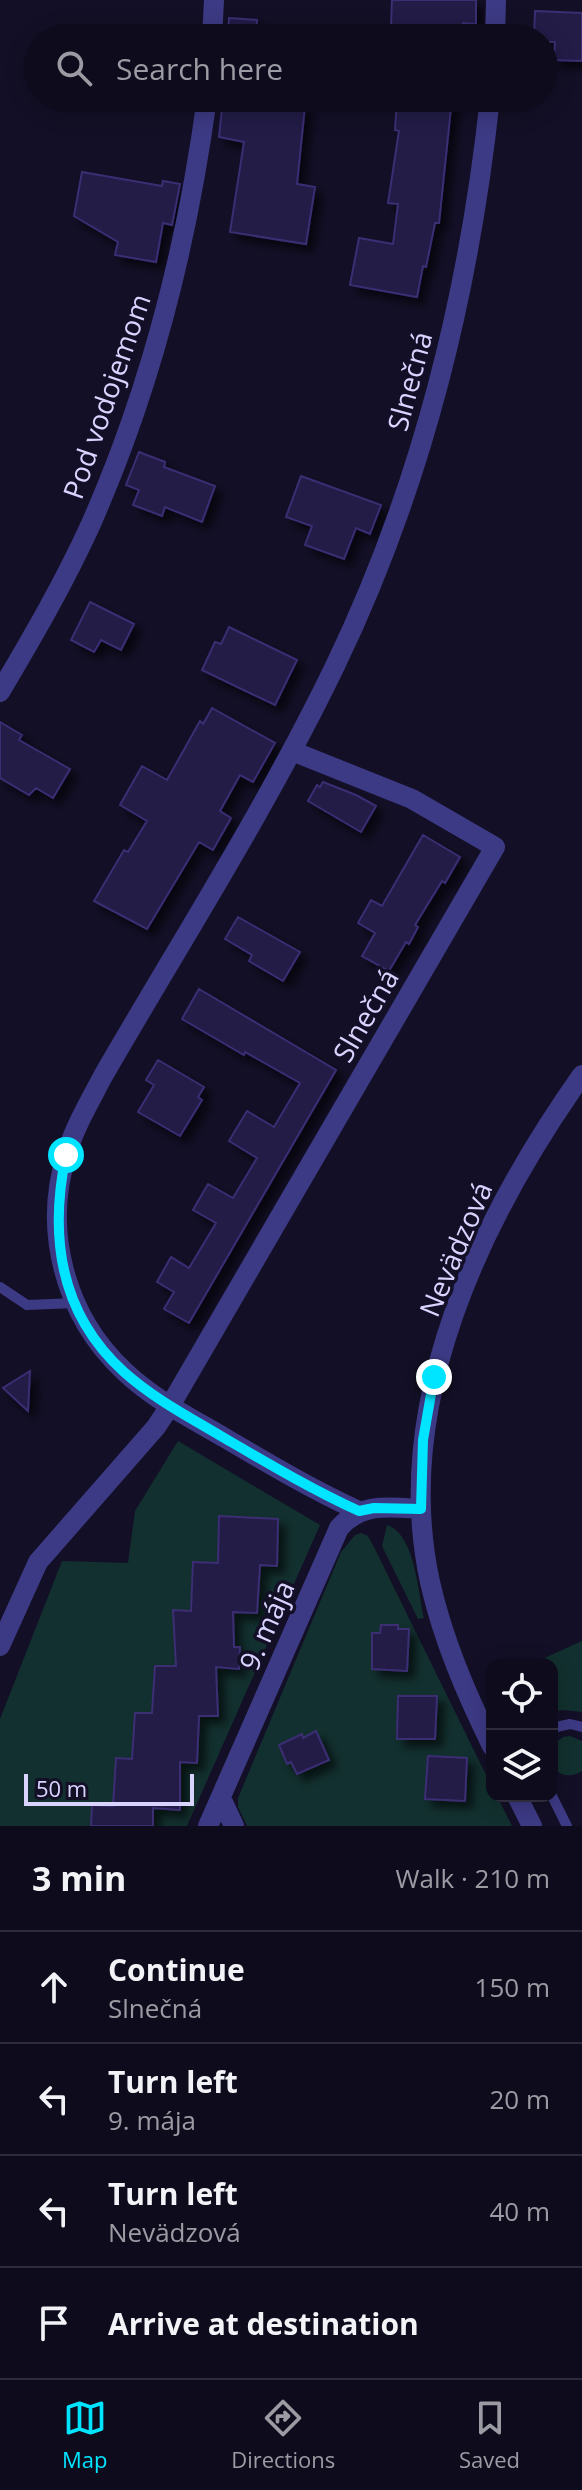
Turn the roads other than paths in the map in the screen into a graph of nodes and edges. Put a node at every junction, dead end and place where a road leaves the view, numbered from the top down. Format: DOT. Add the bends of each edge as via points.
graph roads {
  1 [pos="214,0"];
  2 [pos="496,0"];
  3 [pos="213,24"];
  4 [pos="495,24"];
  5 [pos="205,112"];
  6 [pos="488,112"];
  7 [pos="0,692"];
  8 [pos="292,751"];
  9 [pos="582,1075"];
  10 [pos="0,1287"];
  11 [pos="75,1303"];
  12 [pos="170,1406"];
  13 [pos="421,1509"];
  14 [pos="359,1511"];
  15 [pos="0,1646"];
  16 [pos="558,1727"];
  17 [pos="582,1727"];
  18 [pos="486,1733"];
  19 [pos="221,1798"];
  20 [pos="520,1802"];
  21 [pos="555,1802"];
  22 [pos="208,1826"];
  23 [pos="234,1826"];
  24 [pos="532,1826"];
  25 [pos="567,1826"];
  1 -- 3 [label="street"];
  2 -- 4 [label="street"];
  5 -- 7 [label="street, Pod vodojemom" via="180,259 133,417 89,528"];
  6 -- 8 [label="street, Slnečná" via="458,302 422,440 367,592"];
  8 -- 11 [label="street, Slnečná" via="103,1076 73,1137 57,1220 61,1262"];
  8 -- 12 [label="street, Slnečná" via="412,799 495,847"];
  9 -- 13 [label="street, Nevädzová" via="509,1190 467,1279 434,1377 423,1440"];
  10 -- 11 [label="lane" via="27,1305"];
  11 -- 12 [label="street, Slnečná" via="117,1364"];
  12 -- 14 [label="street, Slnečná"];
  12 -- 15 [label="street" via="38,1562"];
  13 -- 14 [label="street"];
  13 -- 18 [label="street" via="429,1580 447,1645"];
  14 -- 19 [label="street, 9. mája" via="339,1528"];
  16 -- 17 [label="lane"];
  19 -- 22 [label="street, 9. mája"];
  19 -- 23 [label="street"];
  20 -- 24 [label="street"];
  21 -- 25 [label="lane"];
}
